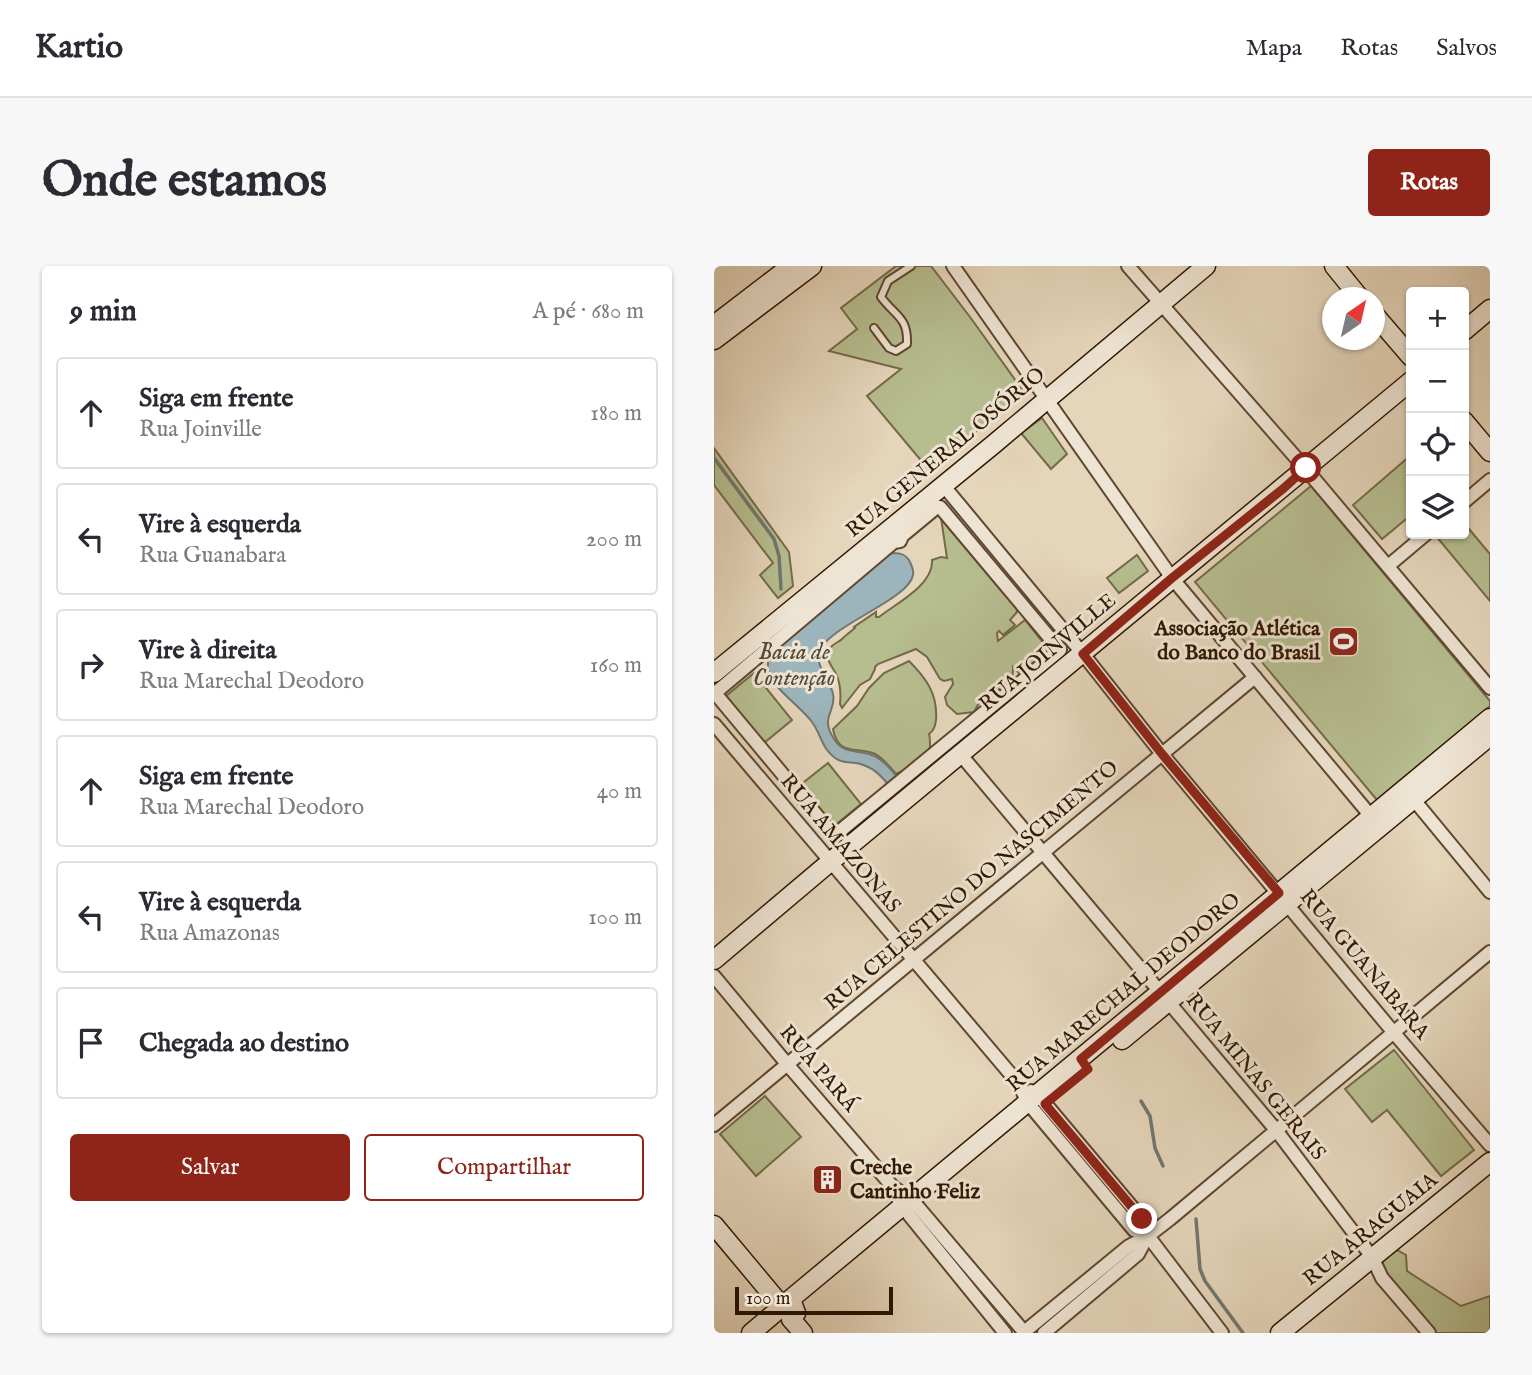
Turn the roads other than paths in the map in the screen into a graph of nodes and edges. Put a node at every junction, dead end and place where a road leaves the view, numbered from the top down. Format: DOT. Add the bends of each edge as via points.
graph roads {
  1 [pos="812,266"];
  2 [pos="911,266"];
  3 [pos="953,266"];
  4 [pos="1128,266"];
  5 [pos="1206,266"];
  6 [pos="1339,268"];
  7 [pos="784,272"];
  8 [pos="1352,287"];
  9 [pos="754,302"];
  10 [pos="1160,304"];
  11 [pos="1490,309"];
  12 [pos="714,325"];
  13 [pos="1385,327"];
  14 [pos="1469,327"];
  15 [pos="874,328"];
  16 [pos="714,341"];
  17 [pos="1406,351"];
  18 [pos="1406,385"];
  19 [pos="1047,398"];
  20 [pos="1469,427"];
  21 [pos="1490,452"];
  22 [pos="1306,468"];
  23 [pos="1490,480"];
  24 [pos="943,485"];
  25 [pos="1469,498"];
  26 [pos="1420,539"];
  27 [pos="1388,566"];
  28 [pos="1172,578"];
  29 [pos="1083,654"];
  30 [pos="714,673"];
  31 [pos="1255,677"];
  32 [pos="1490,688"];
  33 [pos="715,693"];
  34 [pos="1490,718"];
  35 [pos="714,724"];
  36 [pos="1490,736"];
  37 [pos="1462,750"];
  38 [pos="1162,754"];
  39 [pos="961,755"];
  40 [pos="1409,794"];
  41 [pos="1376,821"];
  42 [pos="1042,852"];
  43 [pos="830,862"];
  44 [pos="1490,892"];
  45 [pos="1283,898"];
  46 [pos="1490,952"];
  47 [pos="714,960"];
  48 [pos="912,960"];
  49 [pos="714,976"];
  50 [pos="1164,997"];
  51 [pos="1394,1032"];
  52 [pos="787,1064"];
  53 [pos="1037,1103"];
  54 [pos="714,1125"];
  55 [pos="1276,1130"];
  56 [pos="1490,1145"];
  57 [pos="1490,1162"];
  58 [pos="911,1208"];
  59 [pos="714,1225"];
  60 [pos="1147,1236"];
  61 [pos="1372,1257"];
  62 [pos="954,1259"];
  63 [pos="986,1287"];
  64 [pos="975,1296"];
  65 [pos="1067,1305"];
  66 [pos="788,1314"];
  67 [pos="751,1333"];
  68 [pos="769,1333"];
  69 [pos="1005,1333"];
  70 [pos="1024,1333"];
  71 [pos="1044,1333"];
  72 [pos="1222,1333"];
  73 [pos="1280,1333"];
  74 [pos="1429,1333"];
  1 -- 7 [label="street"];
  2 -- 15 [label="lane" via="888,281 881,297 901,319 907,344 896,351 889,348"];
  3 -- 19 [label="street"];
  4 -- 10 [label="street"];
  5 -- 10 [label="street, RUA GENERAL OSÓRIO"];
  6 -- 8 [label="street"];
  7 -- 9 [label="street"];
  9 -- 12 [label="street"];
  9 -- 16 [label="street"];
  10 -- 19 [label="street, RUA GENERAL OSÓRIO"];
  10 -- 22 [label="street"];
  11 -- 14 [label="street"];
  13 -- 17 [label="street"];
  18 -- 22 [label="street, RUA JOINVILLE"];
  19 -- 24 [label="street, RUA GENERAL OSÓRIO"];
  19 -- 28 [label="street"];
  20 -- 21 [label="street"];
  22 -- 27 [label="street"];
  22 -- 28 [label="street, RUA JOINVILLE"];
  23 -- 25 [label="street"];
  24 -- 29 [label="street, RUA GUANABARA"];
  24 -- 30 [label="street, RUA GENERAL OSÓRIO"];
  26 -- 27 [label="street"];
  27 -- 32 [label="street"];
  28 -- 29 [label="street, RUA JOINVILLE"];
  28 -- 31 [label="street"];
  29 -- 38 [label="street, RUA GUANABARA"];
  29 -- 39 [label="street, RUA JOINVILLE"];
  31 -- 38 [label="street, RUA CELESTINO DO NASCIMENTO"];
  31 -- 41 [label="street"];
  33 -- 33 [label="street" via="834,836 1060,650 937,507"];
  34 -- 37 [label="street, RUA MARECHAL DEODORO"];
  35 -- 43 [label="street, RUA AMAZONAS"];
  36 -- 37 [label="street, RUA MARECHAL DEODORO"];
  37 -- 40 [label="street, RUA MARECHAL DEODORO"];
  38 -- 42 [label="street, RUA CELESTINO DO NASCIMENTO"];
  38 -- 45 [label="street, RUA GUANABARA"];
  39 -- 42 [label="street, RUA MINAS GERAIS"];
  39 -- 43 [label="street, RUA JOINVILLE"];
  40 -- 41 [label="street, RUA MARECHAL DEODORO"];
  40 -- 44 [label="street"];
  41 -- 45 [label="street, RUA MARECHAL DEODORO"];
  42 -- 48 [label="street, RUA CELESTINO DO NASCIMENTO"];
  42 -- 50 [label="street, RUA MINAS GERAIS"];
  43 -- 47 [label="street, RUA JOINVILLE"];
  43 -- 48 [label="street, RUA AMAZONAS"];
  45 -- 50 [label="street, RUA MARECHAL DEODORO"];
  45 -- 51 [label="street, RUA GUANABARA"];
  46 -- 51 [label="street"];
  48 -- 52 [label="street, RUA CELESTINO DO NASCIMENTO"];
  48 -- 53 [label="street, RUA AMAZONAS"];
  49 -- 52 [label="street, RUA PARÁ"];
  50 -- 53 [label="street, RUA MARECHAL DEODORO"];
  50 -- 55 [label="street, RUA MINAS GERAIS"];
  51 -- 55 [label="street"];
  51 -- 56 [label="street, RUA GUANABARA"];
  52 -- 54 [label="street, RUA CELESTINO DO NASCIMENTO"];
  52 -- 58 [label="street, RUA PARÁ"];
  53 -- 58 [label="street, RUA MARECHAL DEODORO"];
  53 -- 60 [label="street" via="1105,1185 1134,1230"];
  55 -- 60 [label="street"];
  55 -- 61 [label="street, RUA MINAS GERAIS"];
  57 -- 61 [label="street, RUA ARAGUAIA"];
  58 -- 62 [label="street, RUA PARÁ"];
  58 -- 66 [label="street, RUA MARECHAL DEODORO"];
  59 -- 66 [label="street"];
  60 -- 65 [label="street" via="1138,1255"];
  60 -- 72 [label="street"];
  61 -- 73 [label="street, RUA ARAGUAIA"];
  61 -- 74 [label="street, RUA MINAS GERAIS" via="1382,1278"];
  62 -- 63 [label="street, RUA PARÁ"];
  62 -- 64 [label="street, RUA PARÁ"];
  63 -- 64 [label="street"];
  63 -- 70 [label="street, RUA PARÁ"];
  64 -- 69 [label="street, RUA PARÁ"];
  65 -- 70 [label="street"];
  65 -- 71 [label="street"];
  66 -- 67 [label="street, RUA MARECHAL DEODORO"];
  66 -- 68 [label="street, RUA MARECHAL DEODORO"];
}
